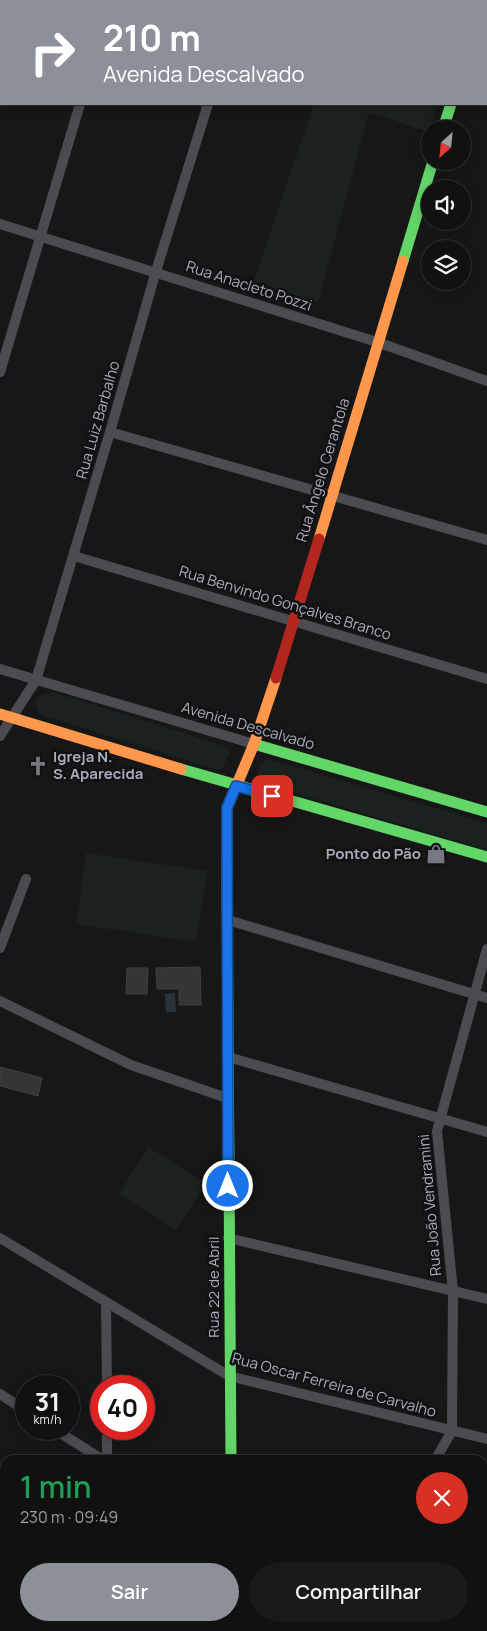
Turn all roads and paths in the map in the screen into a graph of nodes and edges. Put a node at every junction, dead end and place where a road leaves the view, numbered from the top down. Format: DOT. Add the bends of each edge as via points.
graph roads {
  1 [pos="80,105"];
  2 [pos="208,105"];
  3 [pos="451,105"];
  4 [pos="446,120"];
  5 [pos="430,170"];
  6 [pos="0,224"];
  7 [pos="40,236"];
  8 [pos="156,271"];
  9 [pos="377,342"];
  10 [pos="0,372"];
  11 [pos="487,381"];
  12 [pos="110,432"];
  13 [pos="331,495"];
  14 [pos="487,540"];
  15 [pos="74,556"];
  16 [pos="294,622"];
  17 [pos="0,669"];
  18 [pos="487,679"];
  19 [pos="36,680"];
  20 [pos="0,714"];
  21 [pos="12,718"];
  22 [pos="0,736"];
  23 [pos="254,744"];
  24 [pos="236,786"];
  25 [pos="487,812"];
  26 [pos="487,857"];
  27 [pos="26,880"];
  28 [pos="228,920"];
  29 [pos="0,948"];
  30 [pos="487,949"];
  31 [pos="474,994"];
  32 [pos="487,998"];
  33 [pos="0,1000"];
  34 [pos="228,1057"];
  35 [pos="228,1098"];
  36 [pos="440,1118"];
  37 [pos="487,1132"];
  38 [pos="0,1238"];
  39 [pos="228,1238"];
  40 [pos="453,1290"];
  41 [pos="487,1299"];
  42 [pos="106,1303"];
  43 [pos="107,1375"];
  44 [pos="229,1376"];
  45 [pos="0,1394"];
  46 [pos="15,1404"];
  47 [pos="452,1431"];
  48 [pos="487,1439"];
  49 [pos="71,1440"];
  50 [pos="107,1440"];
  51 [pos="95,1455"];
  52 [pos="107,1455"];
  53 [pos="231,1455"];
  54 [pos="438,1455"];
  1 -- 7 [label="street"];
  2 -- 8 [label="street, Rua Luiz Barbalho"];
  3 -- 4 [label="street"];
  5 -- 9 [label="street, Rua Ângelo Cerantola"];
  6 -- 7 [label="street, Rua Anacleto Pozzi"];
  7 -- 8 [label="street, Rua Anacleto Pozzi"];
  7 -- 10 [label="street"];
  8 -- 9 [label="street, Rua Anacleto Pozzi"];
  8 -- 12 [label="street, Rua Luiz Barbalho"];
  9 -- 11 [label="street, Rua Anacleto Pozzi"];
  9 -- 13 [label="street, Rua Ângelo Cerantola"];
  12 -- 13 [label="street"];
  12 -- 15 [label="street, Rua Luiz Barbalho"];
  13 -- 14 [label="street"];
  13 -- 16 [label="street, Rua Ângelo Cerantola"];
  15 -- 16 [label="street, Rua Benvindo Gonçalves Branco"];
  15 -- 19 [label="street, Rua Luiz Barbalho"];
  16 -- 18 [label="street, Rua Benvindo Gonçalves Branco"];
  16 -- 23 [label="street, Rua Ângelo Cerantola"];
  17 -- 19 [label="street, Avenida Descalvado"];
  19 -- 21 [label="street, Rua Luiz Barbalho"];
  19 -- 23 [label="street, Avenida Descalvado"];
  20 -- 21 [label="street"];
  21 -- 22 [label="street, Rua Luiz Barbalho"];
  21 -- 24 [label="street"];
  23 -- 24 [label="street, Rua Ângelo Cerantola"];
  23 -- 25 [label="street, Avenida Descalvado"];
  24 -- 26 [label="street"];
  24 -- 28 [label="street, Rua 22 de Abril" via="227,808"];
  27 -- 29 [label="street"];
  28 -- 31 [label="street"];
  28 -- 34 [label="street, Rua 22 de Abril"];
  30 -- 31 [label="street, Rua João Vendramini"];
  31 -- 32 [label="street"];
  31 -- 36 [label="street, Rua João Vendramini"];
  33 -- 35 [label="street" via="131,1065"];
  34 -- 35 [label="street, Rua 22 de Abril"];
  34 -- 36 [label="street"];
  35 -- 39 [label="street, Rua 22 de Abril"];
  36 -- 37 [label="street"];
  36 -- 40 [label="street, Rua João Vendramini" via="436,1132"];
  38 -- 42 [label="street, Rua Oscar Ferreira de Carvalho"];
  39 -- 40 [label="street"];
  39 -- 44 [label="street, Rua 22 de Abril"];
  40 -- 41 [label="street"];
  40 -- 47 [label="street, Rua João Vendramini"];
  42 -- 43 [label="street"];
  42 -- 44 [label="street, Rua Oscar Ferreira de Carvalho"];
  44 -- 47 [label="street, Rua Oscar Ferreira de Carvalho"];
  44 -- 53 [label="street, Rua 22 de Abril"];
  45 -- 46 [label="street"];
  47 -- 48 [label="street, Rua Oscar Ferreira de Carvalho"];
  47 -- 54 [label="street, Rua João Vendramini"];
  49 -- 51 [label="street"];
  50 -- 52 [label="street"];
}
